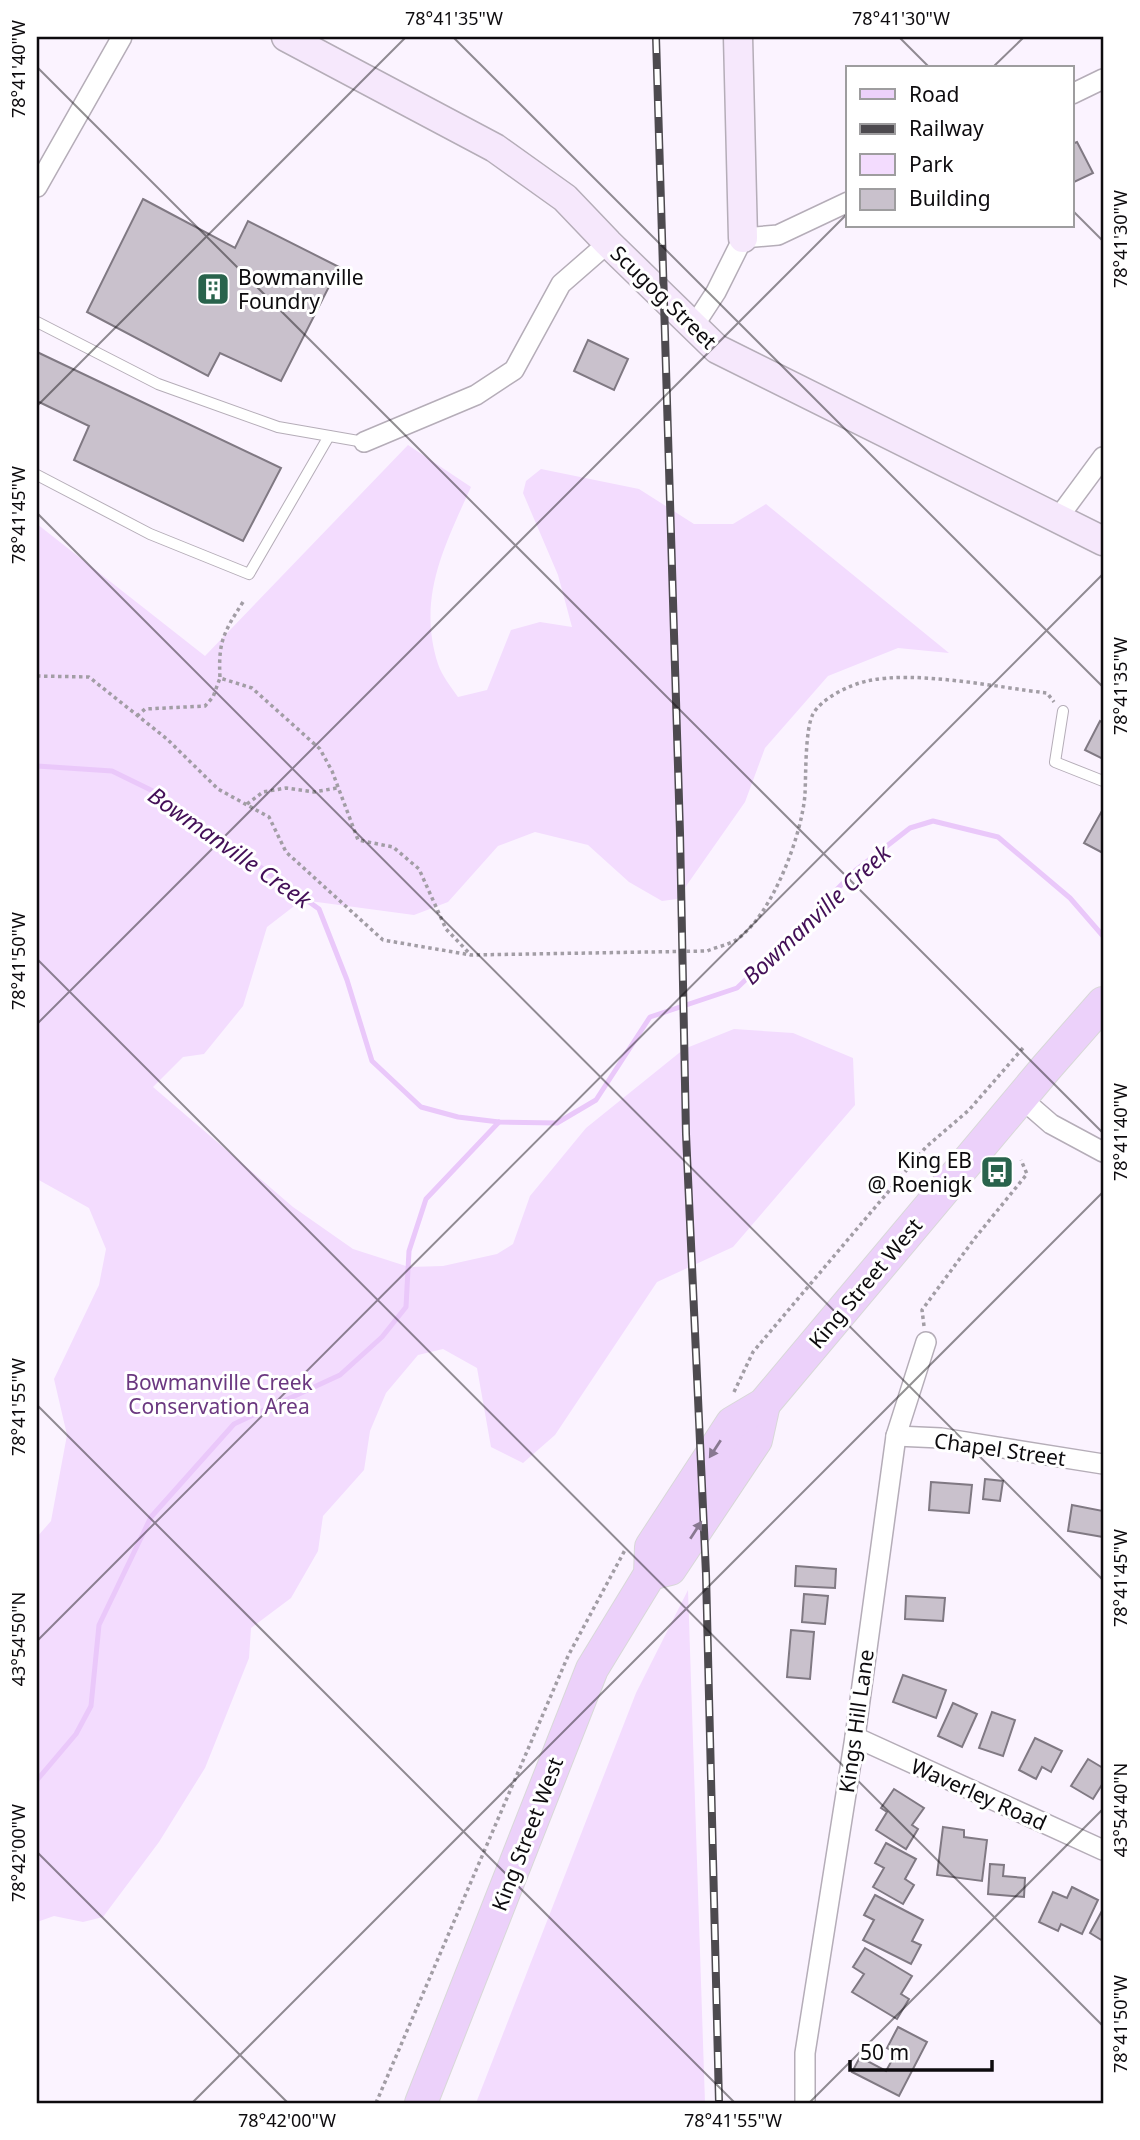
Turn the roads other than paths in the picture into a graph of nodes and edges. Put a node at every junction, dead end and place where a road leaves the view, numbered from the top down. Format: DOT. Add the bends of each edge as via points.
graph roads {
  1 [pos="122,37"];
  2 [pos="286,37"];
  3 [pos="738,37"];
  4 [pos="1103,79"];
  5 [pos="1074,93"];
  6 [pos="37,187"];
  7 [pos="846,203"];
  8 [pos="743,238"];
  9 [pos="608,243"];
  10 [pos="37,323"];
  11 [pos="693,327"];
  12 [pos="329,436"];
  13 [pos="364,442"];
  14 [pos="1103,457"];
  15 [pos="37,475"];
  16 [pos="1059,518"];
  17 [pos="1103,541"];
  18 [pos="1063,711"];
  19 [pos="1103,782"];
  20 [pos="1103,1003"];
  21 [pos="1021,1098"];
  22 [pos="1103,1152"];
  23 [pos="926,1342"];
  24 [pos="896,1436"];
  25 [pos="1103,1464"];
  26 [pos="855,1737"];
  27 [pos="1103,1850"];
  28 [pos="421,2103"];
  29 [pos="805,2103"];
  1 -- 6 [label="street"];
  2 -- 9 [label="street, Scugog Street" via="495,148 565,198"];
  3 -- 8 [label="street"];
  4 -- 5 [label="street"];
  7 -- 8 [label="street" via="778,235"];
  8 -- 11 [label="street"];
  9 -- 11 [label="street, Scugog Street"];
  9 -- 13 [label="street" via="561,284 514,370 476,395"];
  10 -- 12 [label="lane" via="158,384 278,427"];
  11 -- 16 [label="street, Scugog Street" via="717,349"];
  12 -- 13 [label="lane"];
  12 -- 15 [label="lane" via="249,574 150,534"];
  14 -- 16 [label="street"];
  16 -- 17 [label="street, Scugog Street"];
  18 -- 19 [label="lane" via="1055,762"];
  20 -- 21 [label="main road, King Street West"];
  21 -- 22 [label="street" via="1051,1124"];
  21 -- 28 [label="main road, King Street West" via="764,1404 732,1423 651,1547 650,1574 592,1669"];
  23 -- 24 [label="street, Kings Hill Lane"];
  24 -- 25 [label="street, Chapel Street" via="941,1438"];
  24 -- 26 [label="street, Kings Hill Lane"];
  26 -- 27 [label="street, Waverley Road"];
  26 -- 29 [label="street, Kings Hill Lane" via="805,2053"];
}
